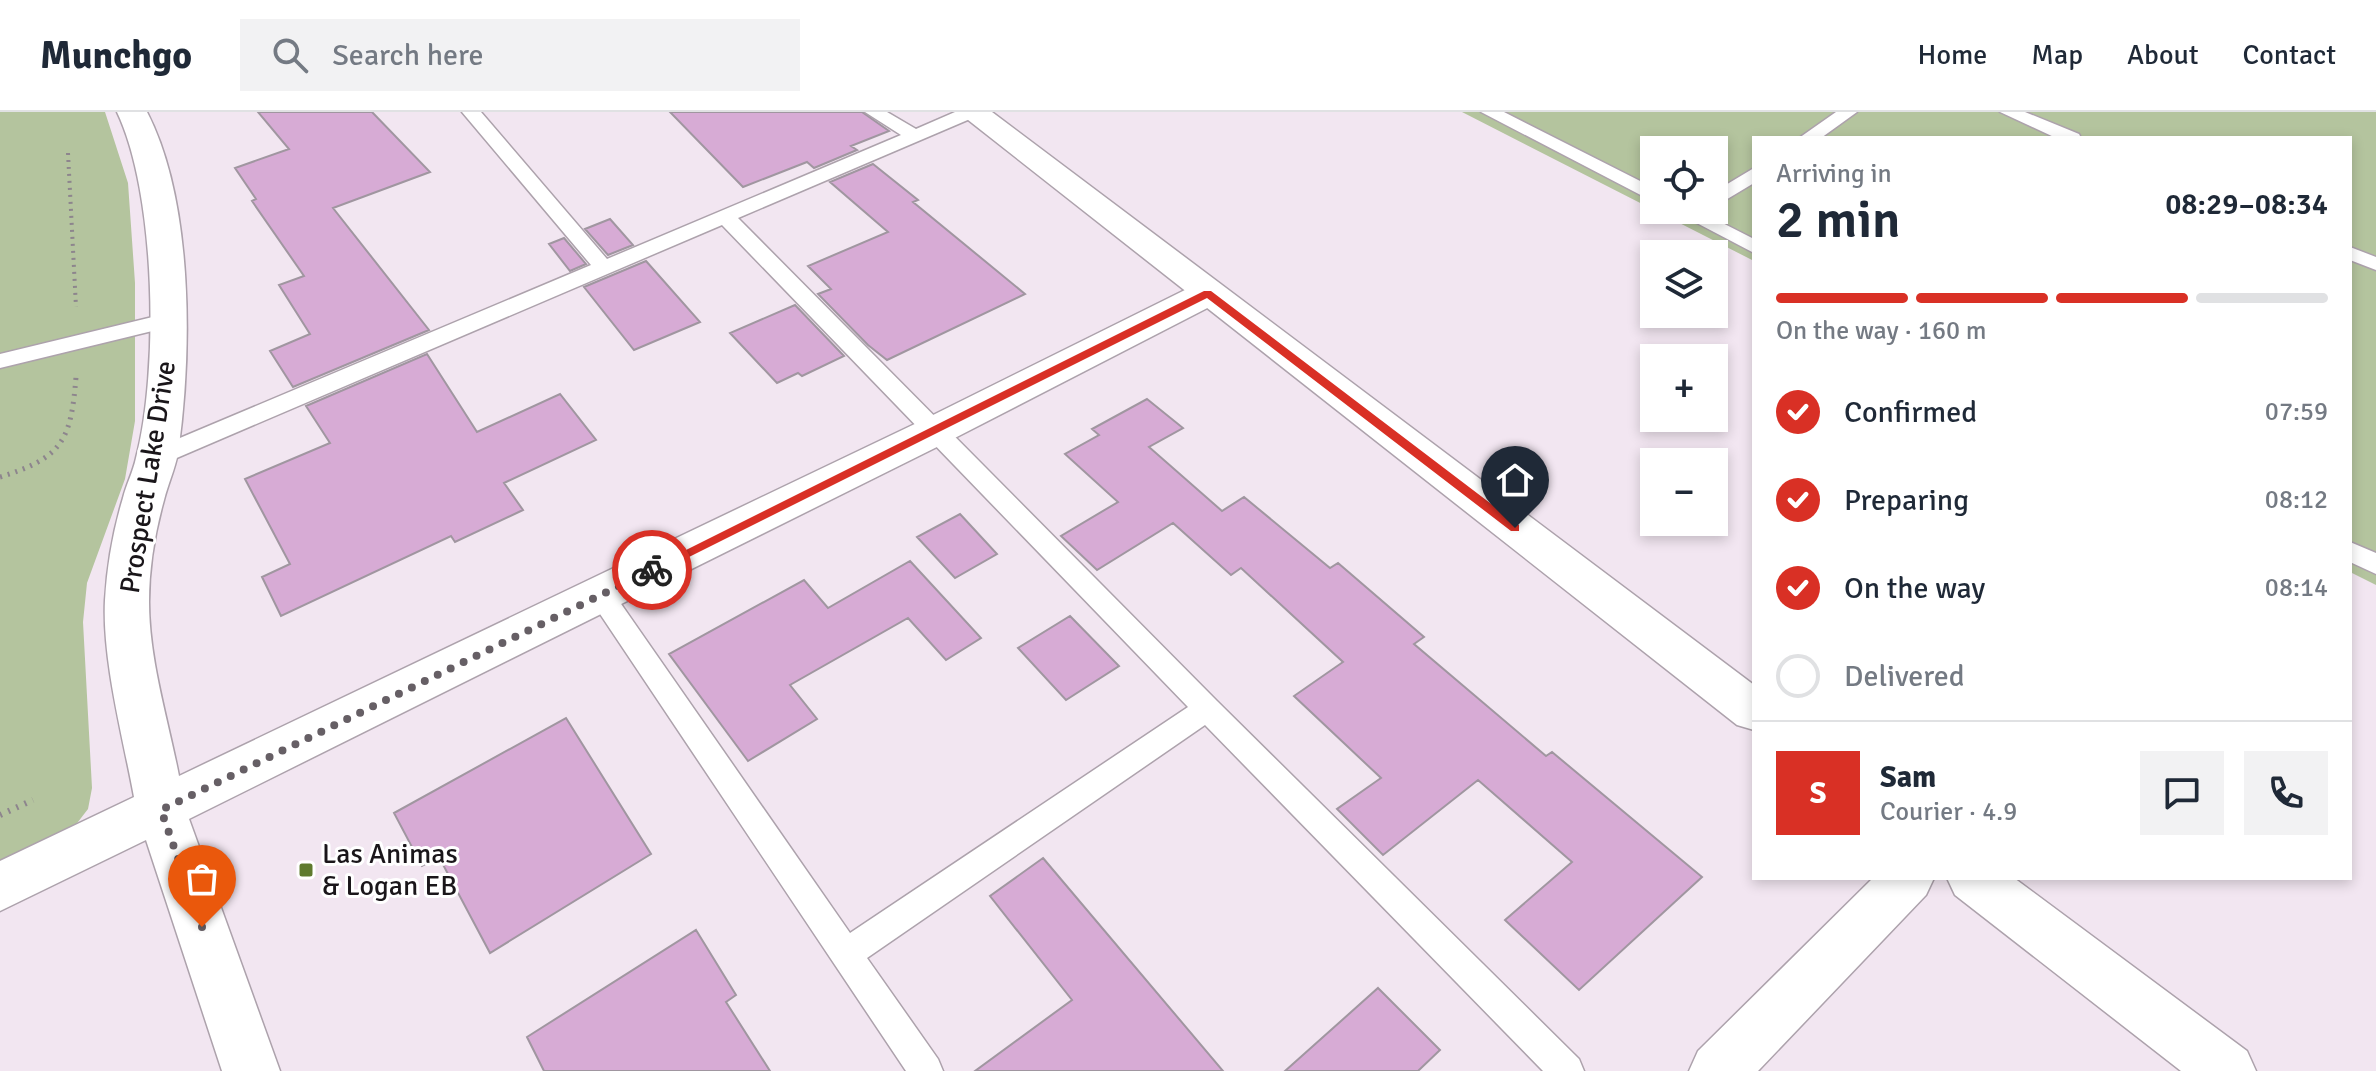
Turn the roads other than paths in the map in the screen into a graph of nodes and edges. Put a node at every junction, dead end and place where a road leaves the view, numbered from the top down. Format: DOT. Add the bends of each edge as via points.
graph roads {
  1 [pos="132,112"];
  2 [pos="471,112"];
  3 [pos="874,112"];
  4 [pos="972,112"];
  5 [pos="1490,112"];
  6 [pos="1848,112"];
  7 [pos="2009,112"];
  8 [pos="914,135"];
  9 [pos="1811,136"];
  10 [pos="2067,136"];
  11 [pos="1752,175"];
  12 [pos="1640,189"];
  13 [pos="1728,192"];
  14 [pos="724,216"];
  15 [pos="1713,224"];
  16 [pos="1752,246"];
  17 [pos="2352,254"];
  18 [pos="2376,264"];
  19 [pos="603,267"];
  20 [pos="1208,293"];
  21 [pos="169,320"];
  22 [pos="0,361"];
  23 [pos="935,431"];
  24 [pos="157,457"];
  25 [pos="2352,552"];
  26 [pos="2376,564"];
  27 [pos="601,595"];
  28 [pos="1207,709"];
  29 [pos="1752,709"];
  30 [pos="161,810"];
  31 [pos="1906,880"];
  32 [pos="1976,880"];
  33 [pos="0,887"];
  34 [pos="846,954"];
  35 [pos="251,1071"];
  36 [pos="926,1071"];
  37 [pos="1567,1071"];
  38 [pos="1718,1071"];
  39 [pos="2227,1071"];
  1 -- 21 [label="street, Prospect Lake Drive" via="143,134 163,222"];
  2 -- 19 [label="lane"];
  3 -- 8 [label="lane"];
  4 -- 8 [label="lane"];
  4 -- 20 [label="street"];
  5 -- 12 [label="lane"];
  6 -- 9 [label="lane"];
  7 -- 10 [label="lane"];
  8 -- 14 [label="lane"];
  11 -- 13 [label="lane"];
  14 -- 19 [label="lane"];
  14 -- 23 [label="lane"];
  15 -- 16 [label="lane"];
  17 -- 18 [label="lane"];
  19 -- 24 [label="lane"];
  20 -- 23 [label="street"];
  20 -- 29 [label="street"];
  21 -- 22 [label="lane"];
  21 -- 24 [label="street, Prospect Lake Drive" via="166,406"];
  23 -- 27 [label="street"];
  23 -- 28 [label="lane"];
  24 -- 30 [label="street, Prospect Lake Drive" via="132,551 127,602"];
  25 -- 26 [label="lane"];
  27 -- 30 [label="street"];
  27 -- 34 [label="lane"];
  28 -- 34 [label="lane"];
  28 -- 37 [label="lane"];
  30 -- 33 [label="street"];
  30 -- 35 [label="street, Prospect Lake Drive"];
  31 -- 38 [label="street"];
  32 -- 39 [label="street"];
  34 -- 36 [label="lane"];
}
